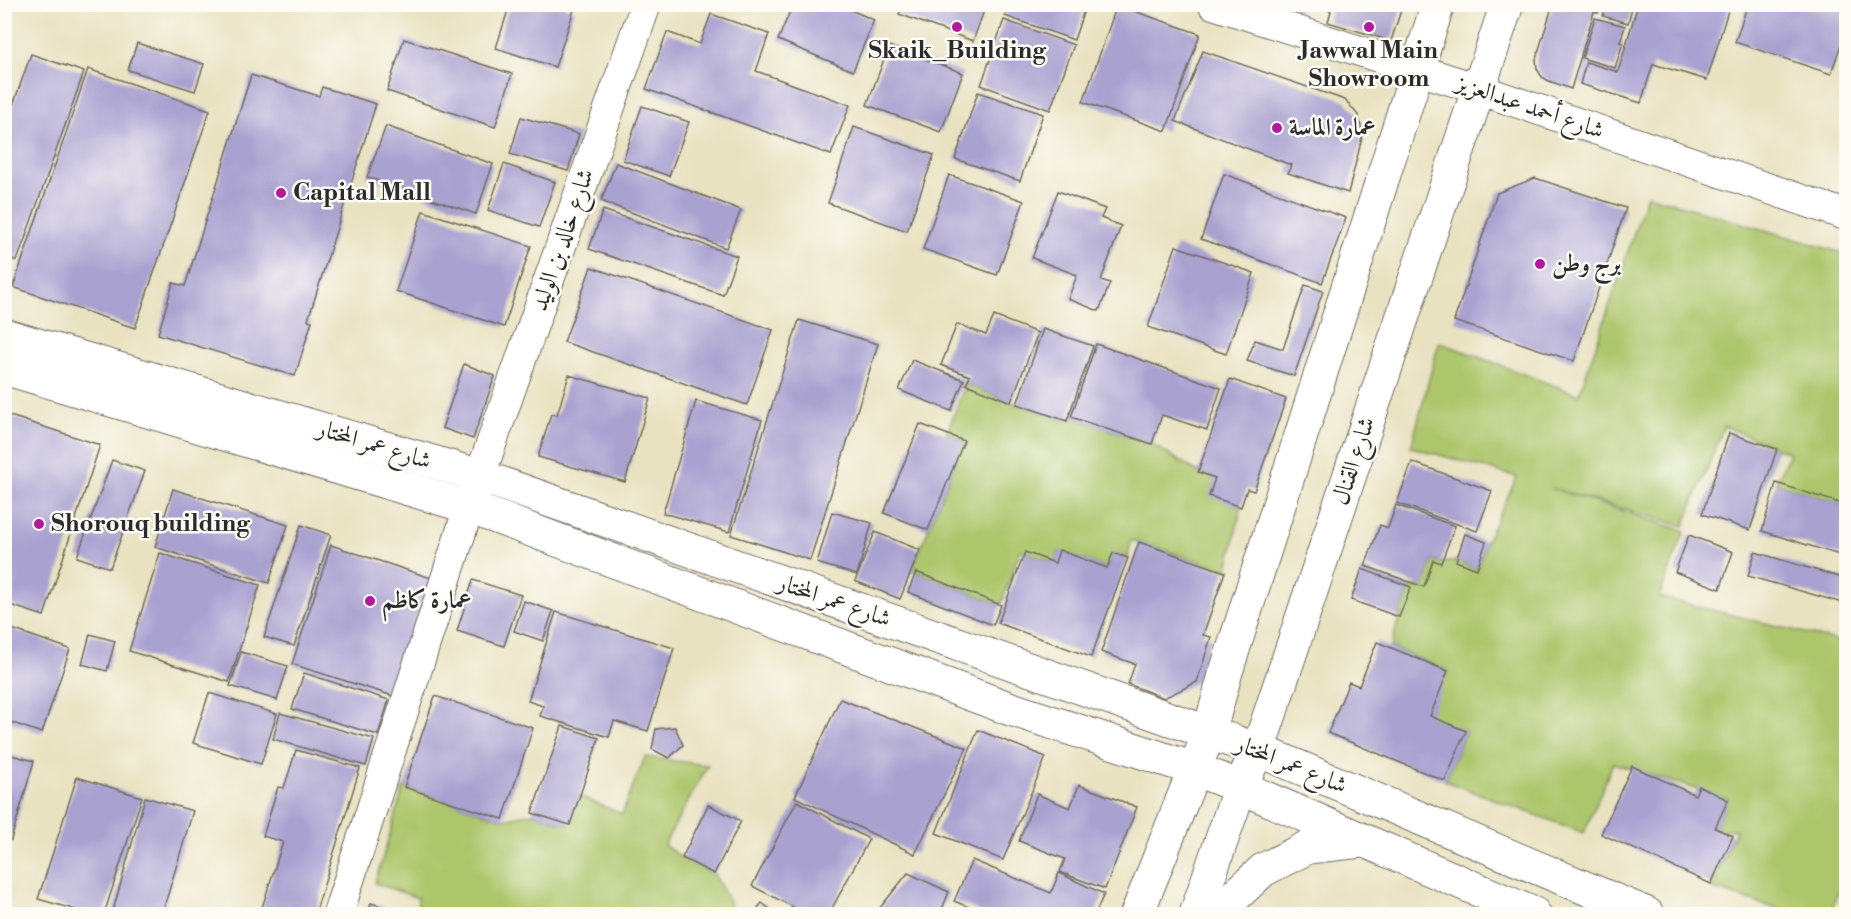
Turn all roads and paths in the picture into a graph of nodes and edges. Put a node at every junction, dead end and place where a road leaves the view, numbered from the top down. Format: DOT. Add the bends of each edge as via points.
graph roads {
  1 [pos="646,4"];
  2 [pos="1213,4"];
  3 [pos="1438,4"];
  4 [pos="1507,4"];
  5 [pos="1416,69"];
  6 [pos="1478,89"];
  7 [pos="1846,215"];
  8 [pos="4,335"];
  9 [pos="4,368"];
  10 [pos="480,476"];
  11 [pos="469,507"];
  12 [pos="1209,733"];
  13 [pos="1258,750"];
  14 [pos="1194,769"];
  15 [pos="1240,787"];
  16 [pos="1363,840"];
  17 [pos="338,915"];
  18 [pos="1137,915"];
  19 [pos="1196,915"];
  20 [pos="1216,915"];
  21 [pos="1534,915"];
  22 [pos="1647,915"];
  1 -- 10 [label="street, شارع خالد بن الوليد"];
  2 -- 5 [label="street, شارع أحمد عبدالعزيز"];
  3 -- 5 [label="main road"];
  4 -- 6 [label="main road, شارع القنال"];
  5 -- 6 [label="street, شارع أحمد عبدالعزيز"];
  5 -- 12 [label="main road"];
  6 -- 7 [label="street, شارع أحمد عبدالعزيز"];
  6 -- 13 [label="main road, شارع القنال"];
  8 -- 10 [label="main road, شارع عمر المختار"];
  9 -- 11 [label="main road, شارع عمر المختار"];
  10 -- 11 [label="street, شارع خالد بن الوليد"];
  10 -- 12 [label="main road, شارع عمر المختار"];
  11 -- 14 [label="main road, شارع عمر المختار" via="1008,708"];
  11 -- 17 [label="street, شارع خالد بن الوليد"];
  12 -- 13 [label="main road, شارع عمر المختار"];
  12 -- 14 [label="main road"];
  13 -- 15 [label="main road, شارع القنال"];
  13 -- 22 [label="main road, شارع عمر المختار"];
  14 -- 15 [label="main road, شارع عمر المختار"];
  14 -- 18 [label="main road"];
  15 -- 16 [label="main road, شارع عمر المختار"];
  15 -- 19 [label="main road, شارع القنال"];
  16 -- 20 [label="main road" via="1308,847 1263,870"];
  16 -- 21 [label="main road, شارع عمر المختار"];
}
